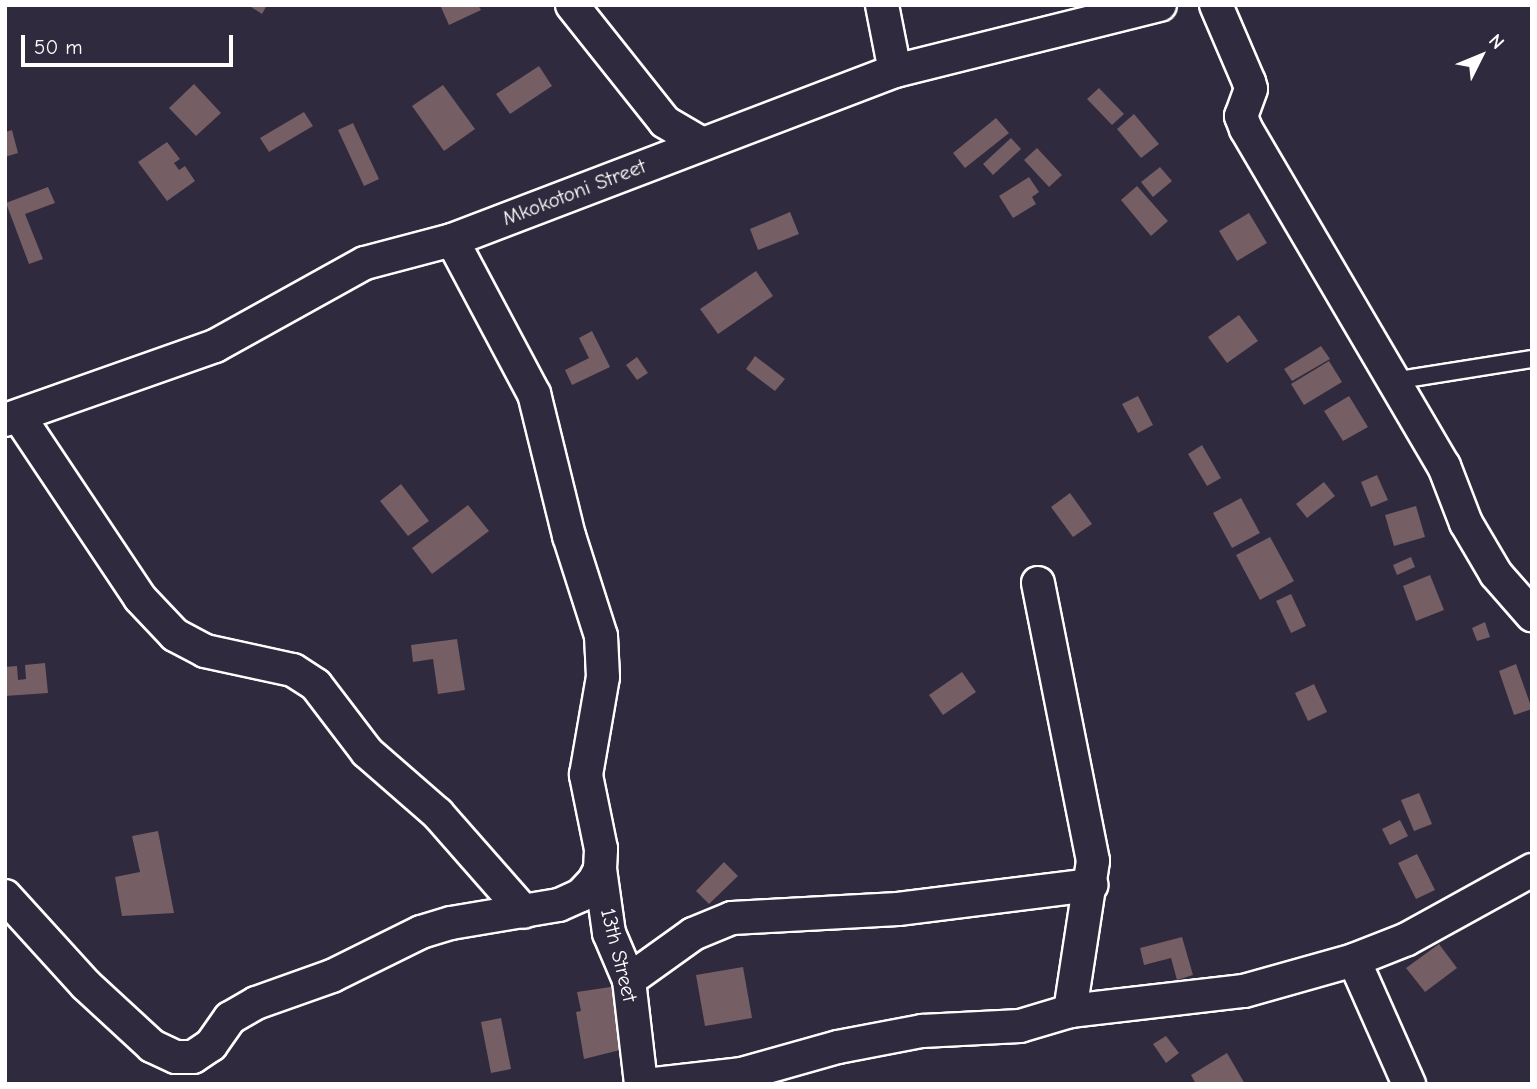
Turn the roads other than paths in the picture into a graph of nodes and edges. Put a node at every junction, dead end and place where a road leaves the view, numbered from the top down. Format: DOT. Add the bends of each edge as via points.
graph roads {
  1 [pos="572,5"];
  2 [pos="881,5"];
  3 [pos="1160,5"];
  4 [pos="1216,5"];
  5 [pos="895,71"];
  6 [pos="701,143"];
  7 [pos="452,240"];
  8 [pos="1532,359"];
  9 [pos="1393,381"];
  10 [pos="13,419"];
  11 [pos="1038,583"];
  12 [pos="1532,615"];
  13 [pos="600,869"];
  14 [pos="1532,870"];
  15 [pos="1092,885"];
  16 [pos="5,896"];
  17 [pos="524,912"];
  18 [pos="1354,960"];
  19 [pos="629,979"];
  20 [pos="1070,1011"];
  21 [pos="641,1084"];
  22 [pos="654,1084"];
  23 [pos="1409,1084"];
  1 -- 6 [label="street" via="665,122"];
  2 -- 5 [label="street"];
  3 -- 5 [label="street, Mkokotoni Street"];
  4 -- 9 [label="street" via="1250,82 1241,116 1246,129"];
  5 -- 6 [label="street, Mkokotoni Street"];
  6 -- 7 [label="street, Mkokotoni Street"];
  7 -- 10 [label="street, Mkokotoni Street" via="365,263 215,346"];
  7 -- 13 [label="street, 13th Street" via="534,394 569,536 601,636 603,677 586,775 597,824"];
  8 -- 9 [label="lane"];
  9 -- 12 [label="street" via="1444,466 1466,523 1496,574"];
  10 -- 17 [label="street" via="140,598 176,635 205,651 293,670 316,685 367,752 438,814"];
  11 -- 15 [label="street" via="1043,627 1091,844"];
  13 -- 17 [label="street" via="581,895"];
  13 -- 19 [label="street, 13th Street" via="610,933"];
  14 -- 18 [label="street" via="1407,939"];
  15 -- 19 [label="street" via="898,909 732,919 693,934"];
  15 -- 20 [label="street"];
  16 -- 17 [label="street" via="86,985 152,1046 176,1058 201,1056 241,1010 332,976 395,943 451,923"];
  18 -- 20 [label="street" via="1230,993"];
  18 -- 23 [label="street"];
  19 -- 21 [label="street, 13th Street"];
  20 -- 22 [label="street" via="1020,1026 922,1031 827,1050 742,1074"];
}
